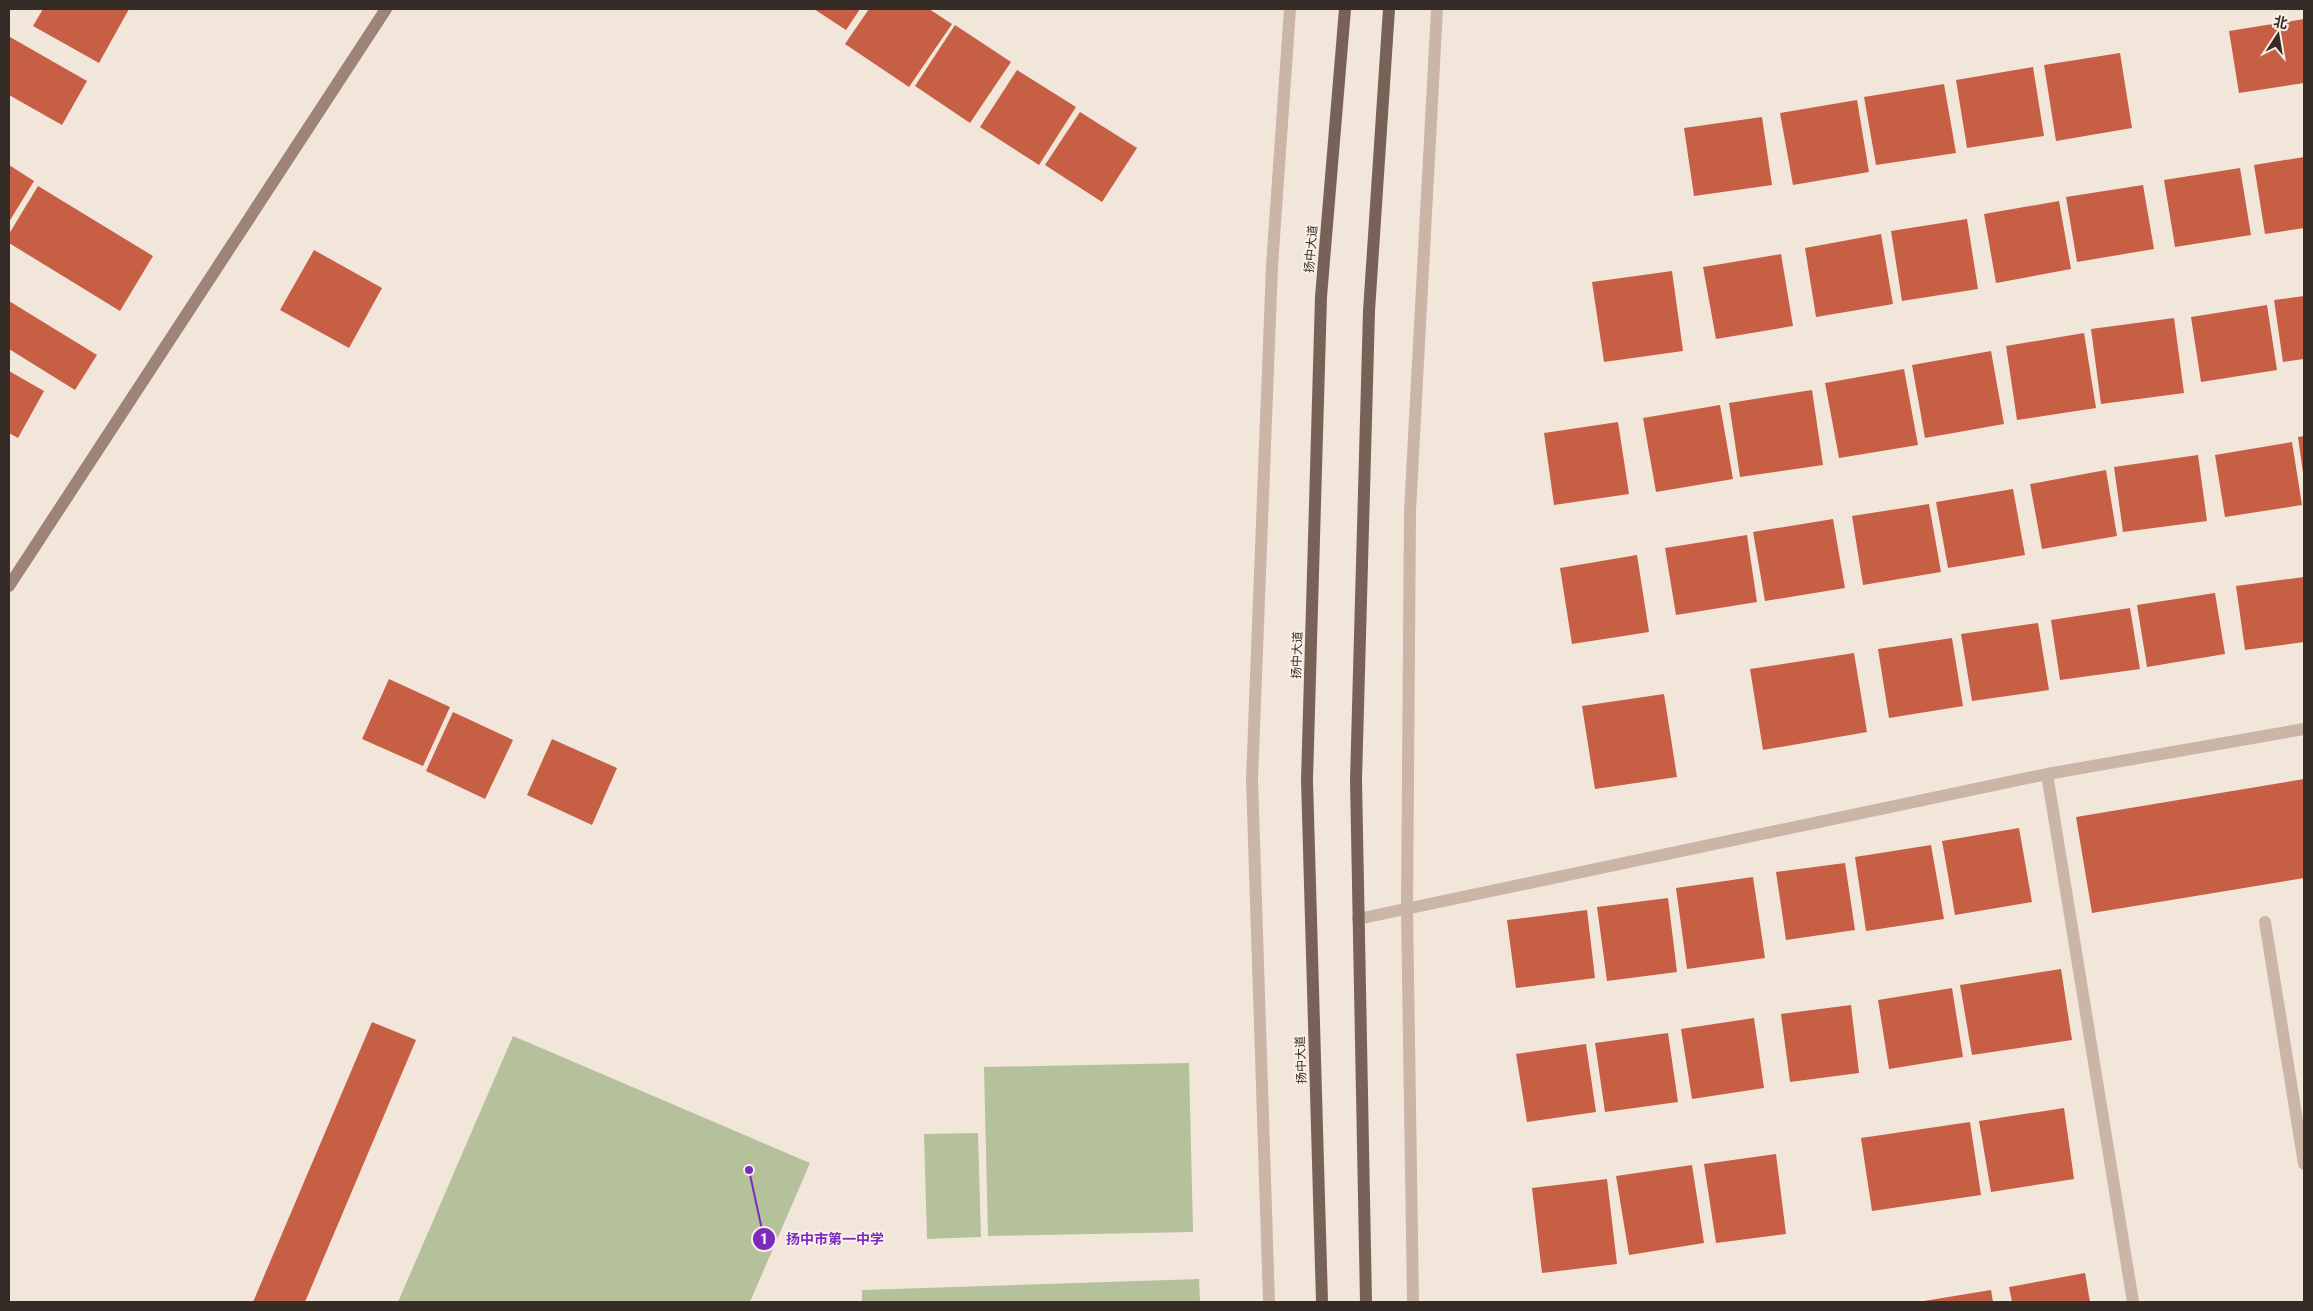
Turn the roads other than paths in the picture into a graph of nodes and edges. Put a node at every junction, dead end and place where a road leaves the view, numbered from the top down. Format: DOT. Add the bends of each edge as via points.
graph roads {
  1 [pos="386,9"];
  2 [pos="1290,9"];
  3 [pos="1345,9"];
  4 [pos="1389,9"];
  5 [pos="1437,9"];
  6 [pos="9,586"];
  7 [pos="2304,729"];
  8 [pos="2047,774"];
  9 [pos="1407,909"];
  10 [pos="1358,919"];
  11 [pos="2265,922"];
  12 [pos="2304,1164"];
  13 [pos="1269,1302"];
  14 [pos="1322,1302"];
  15 [pos="1366,1302"];
  16 [pos="1413,1302"];
  17 [pos="2133,1302"];
  1 -- 6 [label="street"];
  2 -- 13 [label="street" via="1272,266 1252,779"];
  3 -- 14 [label="main road, 扬中大道" via="1321,297 1307,780"];
  4 -- 10 [label="main road" via="1368,311 1356,780"];
  5 -- 9 [label="street" via="1410,512"];
  7 -- 8 [label="street"];
  8 -- 9 [label="street"];
  8 -- 17 [label="street"];
  9 -- 10 [label="street"];
  9 -- 16 [label="street"];
  10 -- 15 [label="main road"];
  11 -- 12 [label="street"];
}
